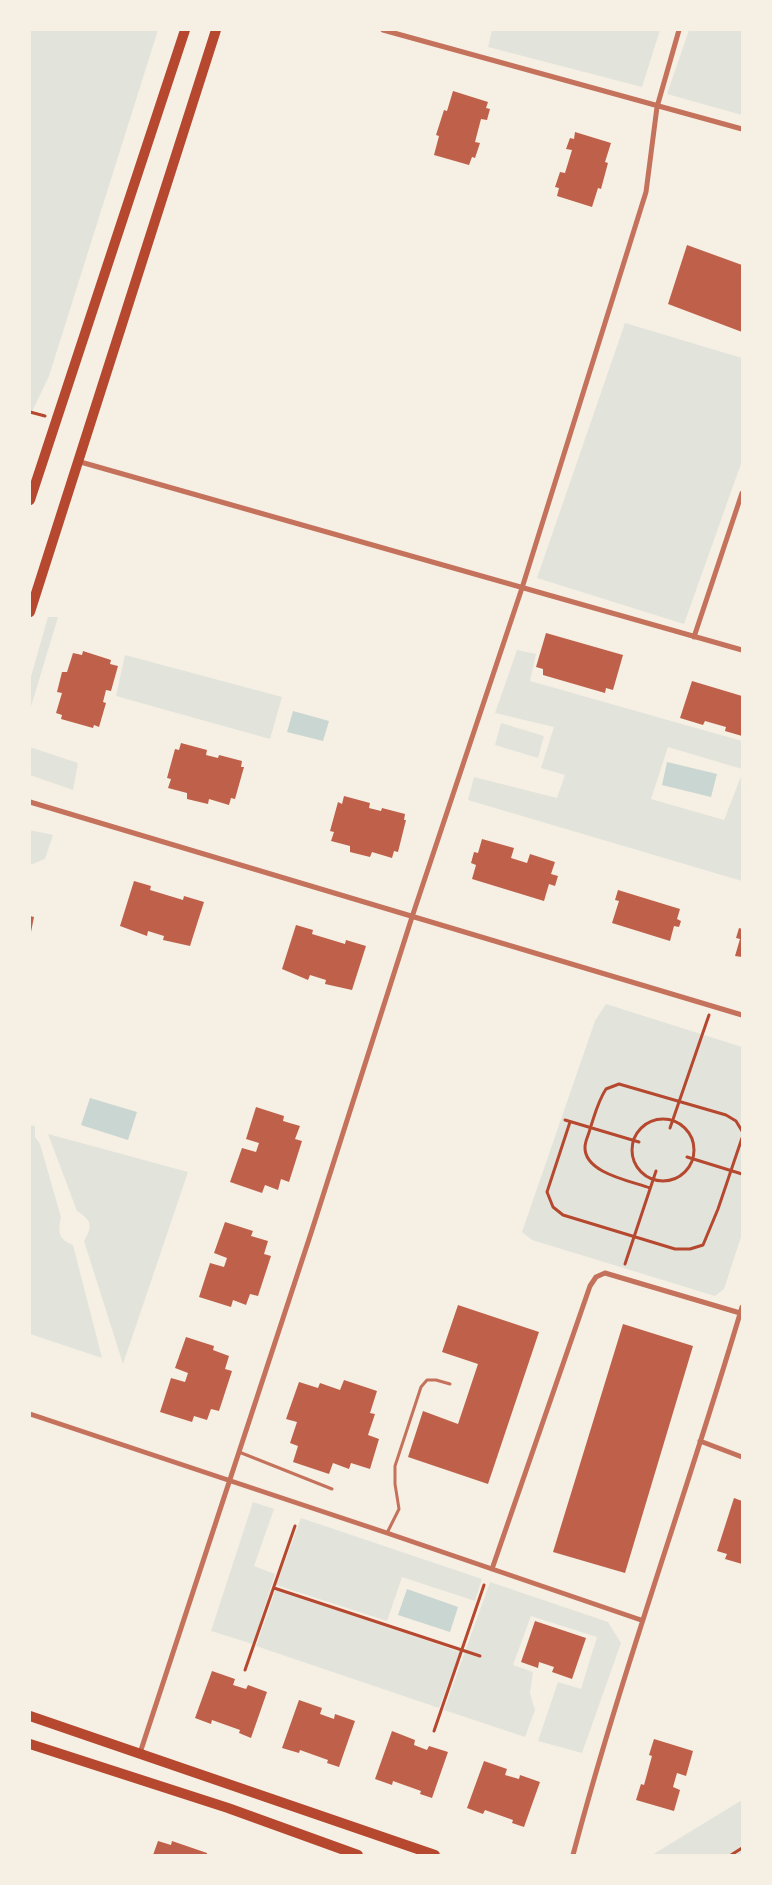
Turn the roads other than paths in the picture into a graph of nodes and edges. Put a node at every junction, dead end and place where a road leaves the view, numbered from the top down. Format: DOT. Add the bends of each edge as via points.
graph roads {
  1 [pos="185,30"];
  2 [pos="216,30"];
  3 [pos="383,30"];
  4 [pos="679,30"];
  5 [pos="657,107"];
  6 [pos="742,129"];
  7 [pos="77,461"];
  8 [pos="742,493"];
  9 [pos="30,500"];
  10 [pos="522,588"];
  11 [pos="30,612"];
  12 [pos="694,637"];
  13 [pos="742,650"];
  14 [pos="30,802"];
  15 [pos="412,917"];
  16 [pos="742,1014"];
  17 [pos="742,1307"];
  18 [pos="740,1314"];
  19 [pos="450,1384"];
  20 [pos="30,1414"];
  21 [pos="700,1441"];
  22 [pos="239,1452"];
  23 [pos="742,1457"];
  24 [pos="229,1480"];
  25 [pos="332,1489"];
  26 [pos="387,1533"];
  27 [pos="492,1569"];
  28 [pos="641,1620"];
  29 [pos="30,1716"];
  30 [pos="30,1744"];
  31 [pos="140,1753"];
  32 [pos="358,1855"];
  33 [pos="435,1855"];
  34 [pos="573,1855"];
  1 -- 9 [label="main road"];
  2 -- 7 [label="main road"];
  3 -- 5 [label="street"];
  4 -- 5 [label="street"];
  5 -- 6 [label="street"];
  5 -- 10 [label="street" via="646,192"];
  7 -- 10 [label="street"];
  7 -- 11 [label="main road"];
  8 -- 12 [label="street"];
  10 -- 12 [label="street"];
  10 -- 15 [label="street"];
  12 -- 13 [label="street"];
  14 -- 15 [label="street"];
  15 -- 16 [label="street"];
  15 -- 22 [label="street"];
  17 -- 18 [label="street"];
  18 -- 21 [label="street"];
  18 -- 27 [label="street" via="605,1273 596,1277 590,1286"];
  19 -- 26 [label="lane" via="426,1380 421,1387 394,1466 399,1509"];
  20 -- 24 [label="street"];
  21 -- 23 [label="street"];
  21 -- 28 [label="street"];
  22 -- 24 [label="street"];
  22 -- 25 [label="lane"];
  24 -- 26 [label="street"];
  24 -- 31 [label="street"];
  26 -- 27 [label="street"];
  27 -- 28 [label="street"];
  28 -- 34 [label="street"];
  29 -- 31 [label="main road"];
  30 -- 32 [label="main road" via="228,1808"];
  31 -- 33 [label="main road"];
}
